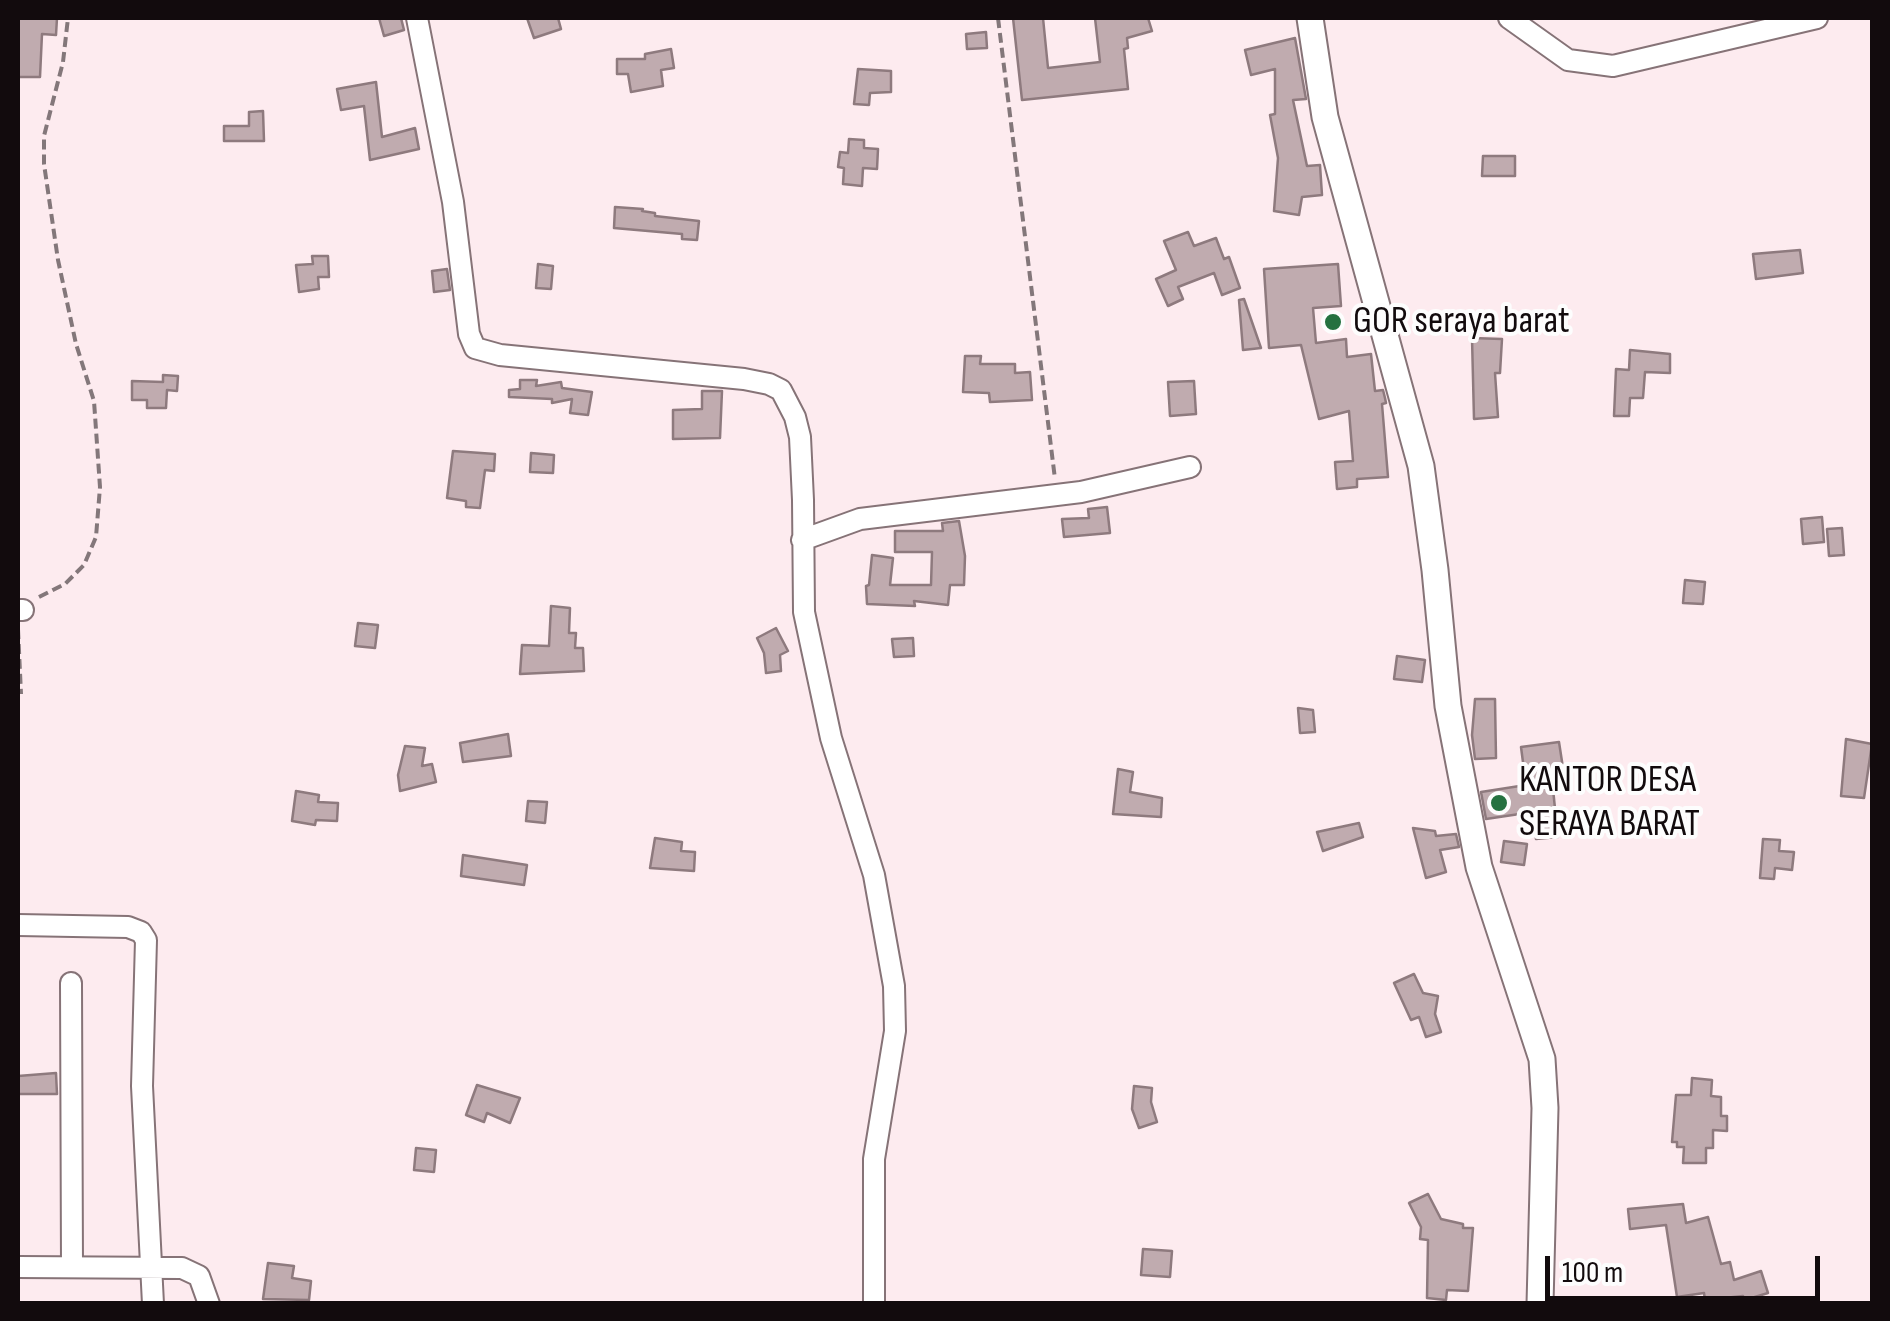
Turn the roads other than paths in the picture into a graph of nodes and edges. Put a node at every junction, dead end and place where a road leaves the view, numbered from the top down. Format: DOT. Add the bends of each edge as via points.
graph roads {
  1 [pos="417,18"];
  2 [pos="1310,18"];
  3 [pos="1509,18"];
  4 [pos="1817,18"];
  5 [pos="1190,467"];
  6 [pos="802,540"];
  7 [pos="18,924"];
  8 [pos="71,983"];
  9 [pos="18,1267"];
  10 [pos="72,1267"];
  11 [pos="153,1268"];
  12 [pos="153,1304"];
  13 [pos="208,1304"];
  14 [pos="874,1304"];
  15 [pos="1540,1304"];
  1 -- 6 [label="street" via="476,348 744,379 781,390 800,437"];
  2 -- 15 [label="street" via="1325,117 1421,466 1448,706 1478,867 1542,1059"];
  3 -- 4 [label="street" via="1568,60 1612,66"];
  5 -- 6 [label="street" via="1057,495 860,519"];
  6 -- 14 [label="street" via="804,612 830,738 874,875 894,986 895,1031 874,1159"];
  7 -- 11 [label="street" via="128,927 146,940 142,1086"];
  8 -- 10 [label="street"];
  9 -- 10 [label="street"];
  10 -- 11 [label="street"];
  11 -- 12 [label="street"];
  11 -- 13 [label="street" via="194,1272"];
}
